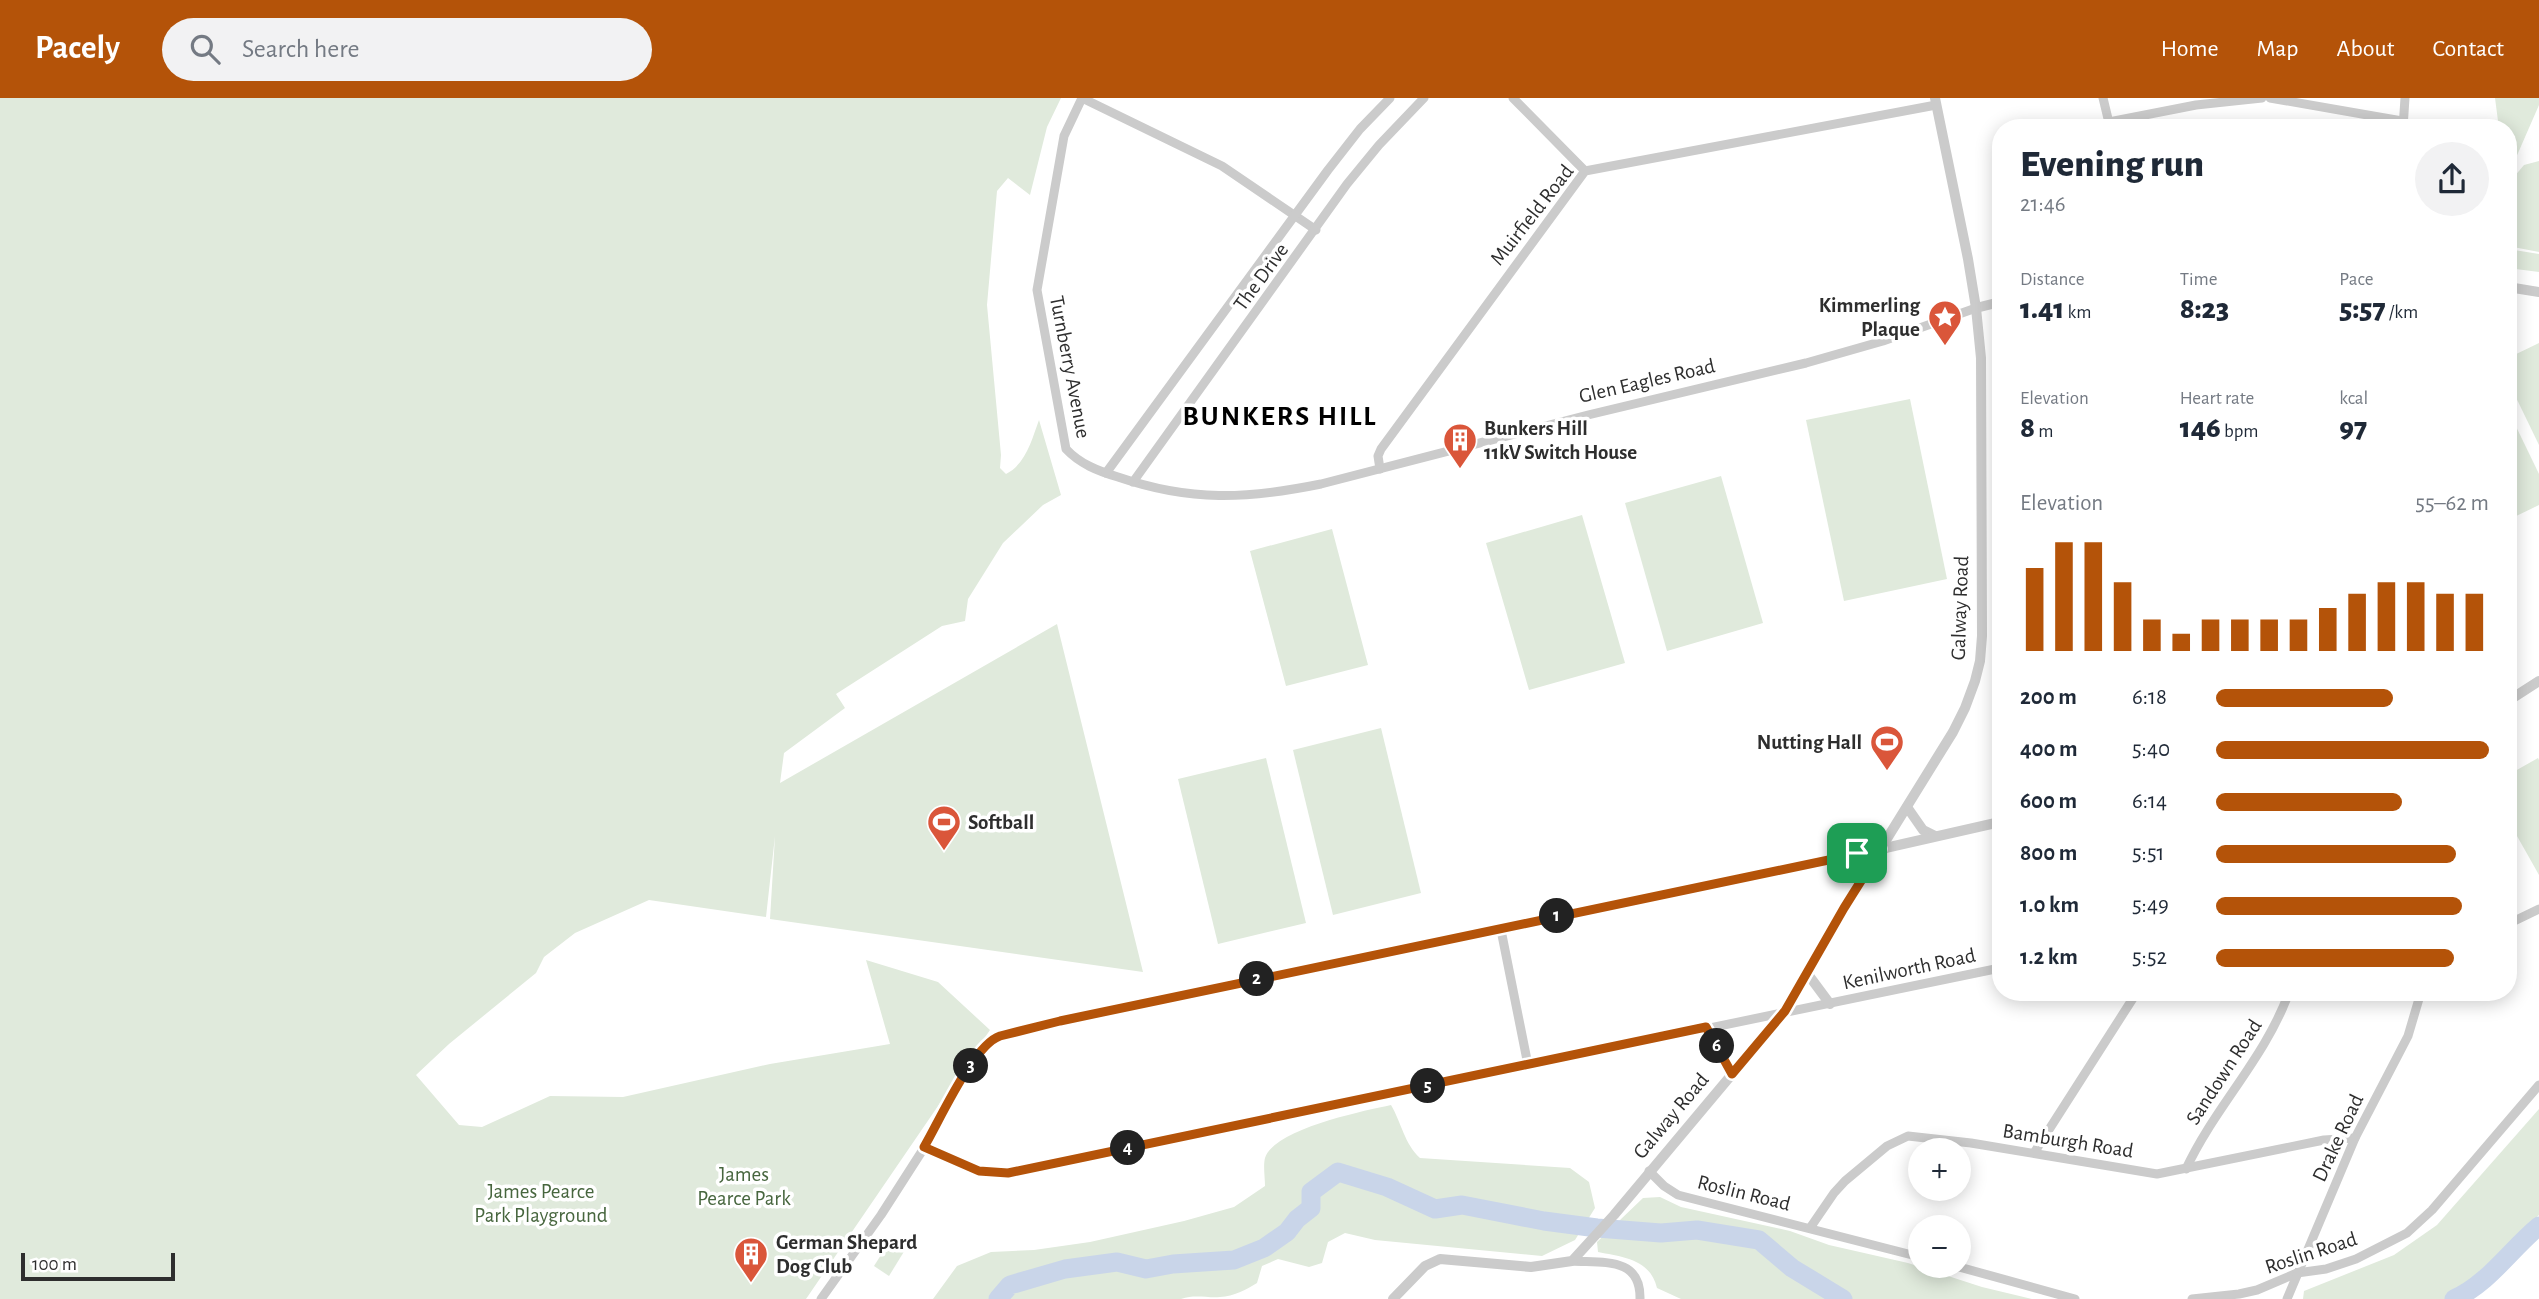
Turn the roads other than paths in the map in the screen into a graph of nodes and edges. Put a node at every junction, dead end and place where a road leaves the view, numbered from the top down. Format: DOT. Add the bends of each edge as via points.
graph roads {
  1 [pos="1082,98"];
  2 [pos="1390,98"];
  3 [pos="1424,98"];
  4 [pos="1514,98"];
  5 [pos="2103,98"];
  6 [pos="2262,98"];
  7 [pos="2270,98"];
  8 [pos="2405,98"];
  9 [pos="1936,102"];
  10 [pos="2108,119"];
  11 [pos="2135,119"];
  12 [pos="2377,119"];
  13 [pos="2403,119"];
  14 [pos="1585,171"];
  15 [pos="1295,215"];
  16 [pos="1316,230"];
  17 [pos="2517,288"];
  18 [pos="2539,292"];
  19 [pos="1992,304"];
  20 [pos="1976,308"];
  21 [pos="1380,469"];
  22 [pos="1106,473"];
  23 [pos="1133,482"];
  24 [pos="2539,681"];
  25 [pos="2517,695"];
  26 [pos="1907,807"];
  27 [pos="1992,824"];
  28 [pos="1935,836"];
  29 [pos="1881,849"];
  30 [pos="2539,909"];
  31 [pos="2517,920"];
  32 [pos="1501,930"];
  33 [pos="1992,970"];
  34 [pos="1807,973"];
  35 [pos="2131,1001"];
  36 [pos="2285,1001"];
  37 [pos="2419,1001"];
  38 [pos="1830,1004"];
  39 [pos="1785,1011"];
  40 [pos="1706,1027"];
  41 [pos="1528,1065"];
  42 [pos="1732,1074"];
  43 [pos="2539,1085"];
  44 [pos="2355,1138"];
  45 [pos="924,1147"];
  46 [pos="2034,1153"];
  47 [pos="2186,1169"];
  48 [pos="1649,1171"];
  49 [pos="1810,1227"];
  50 [pos="1908,1254"];
  51 [pos="1572,1261"];
  52 [pos="1971,1270"];
  53 [pos="2297,1273"];
  54 [pos="821,1299"];
  55 [pos="1392,1299"];
  56 [pos="1640,1299"];
  57 [pos="2075,1299"];
  58 [pos="2192,1299"];
  59 [pos="2287,1299"];
  1 -- 15 [label="street" via="1222,166"];
  1 -- 22 [label="street, Turnberry Avenue" via="1064,136 1037,290 1066,449 1082,463"];
  2 -- 15 [label="street, The Drive" via="1360,129"];
  3 -- 16 [label="street, The Drive" via="1347,184"];
  4 -- 14 [label="street"];
  5 -- 10 [label="street"];
  6 -- 11 [label="street" via="2196,105"];
  7 -- 12 [label="street"];
  8 -- 13 [label="street"];
  9 -- 14 [label="street, Muirfield Road"];
  9 -- 20 [label="street, Galway Road"];
  14 -- 21 [label="street, Muirfield Road" via="1381,449"];
  15 -- 16 [label="street"];
  15 -- 22 [label="street, The Drive"];
  16 -- 23 [label="street, The Drive"];
  17 -- 18 [label="street"];
  19 -- 20 [label="street, Glen Eagles Road"];
  20 -- 21 [label="street, Glen Eagles Road" via="1806,363"];
  20 -- 26 [label="street, Galway Road" via="1981,358 1980,661 1965,708"];
  21 -- 23 [label="street, Glen Eagles Road" via="1280,492 1231,497 1186,495"];
  22 -- 23 [label="street, Turnberry Avenue"];
  24 -- 25 [label="street"];
  26 -- 28 [label="street" via="1923,830"];
  26 -- 29 [label="street, Galway Road"];
  27 -- 28 [label="street"];
  28 -- 29 [label="street"];
  29 -- 32 [label="street"];
  29 -- 34 [label="street, Galway Road"];
  30 -- 31 [label="street"];
  32 -- 41 [label="street"];
  32 -- 45 [label="street" via="1050,1023 992,1039 963,1076"];
  33 -- 38 [label="street, Kenilworth Road"];
  34 -- 38 [label="street"];
  34 -- 39 [label="street, Galway Road"];
  35 -- 46 [label="street"];
  36 -- 47 [label="street, Sandown Road"];
  37 -- 44 [label="street, Drake Road" via="2401,1052"];
  38 -- 39 [label="street, Kenilworth Road"];
  39 -- 40 [label="street, Kenilworth Road"];
  39 -- 42 [label="street, Galway Road"];
  40 -- 41 [label="street, Kenilworth Road"];
  40 -- 42 [label="street"];
  41 -- 45 [label="street, Kenilworth Road" via="1008,1173 979,1171"];
  42 -- 48 [label="street, Galway Road"];
  43 -- 53 [label="street, Roslin Road" via="2414,1227 2356,1259"];
  44 -- 47 [label="street, Bamburgh Road" via="2324,1140"];
  44 -- 53 [label="street, Drake Road"];
  45 -- 54 [label="street"];
  46 -- 47 [label="street, Bamburgh Road" via="2157,1174"];
  46 -- 49 [label="street, Bamburgh Road" via="1908,1136 1887,1146 1845,1181"];
  48 -- 49 [label="street, Roslin Road" via="1678,1195"];
  48 -- 51 [label="street, Galway Road"];
  49 -- 50 [label="street, Roslin Road"];
  51 -- 55 [label="street" via="1531,1267 1440,1259 1425,1266"];
  51 -- 56 [label="street" via="1627,1268 1638,1277"];
  52 -- 57 [label="street"];
  53 -- 58 [label="street, Roslin Road" via="2248,1292"];
  53 -- 59 [label="street, Drake Road"];
}
